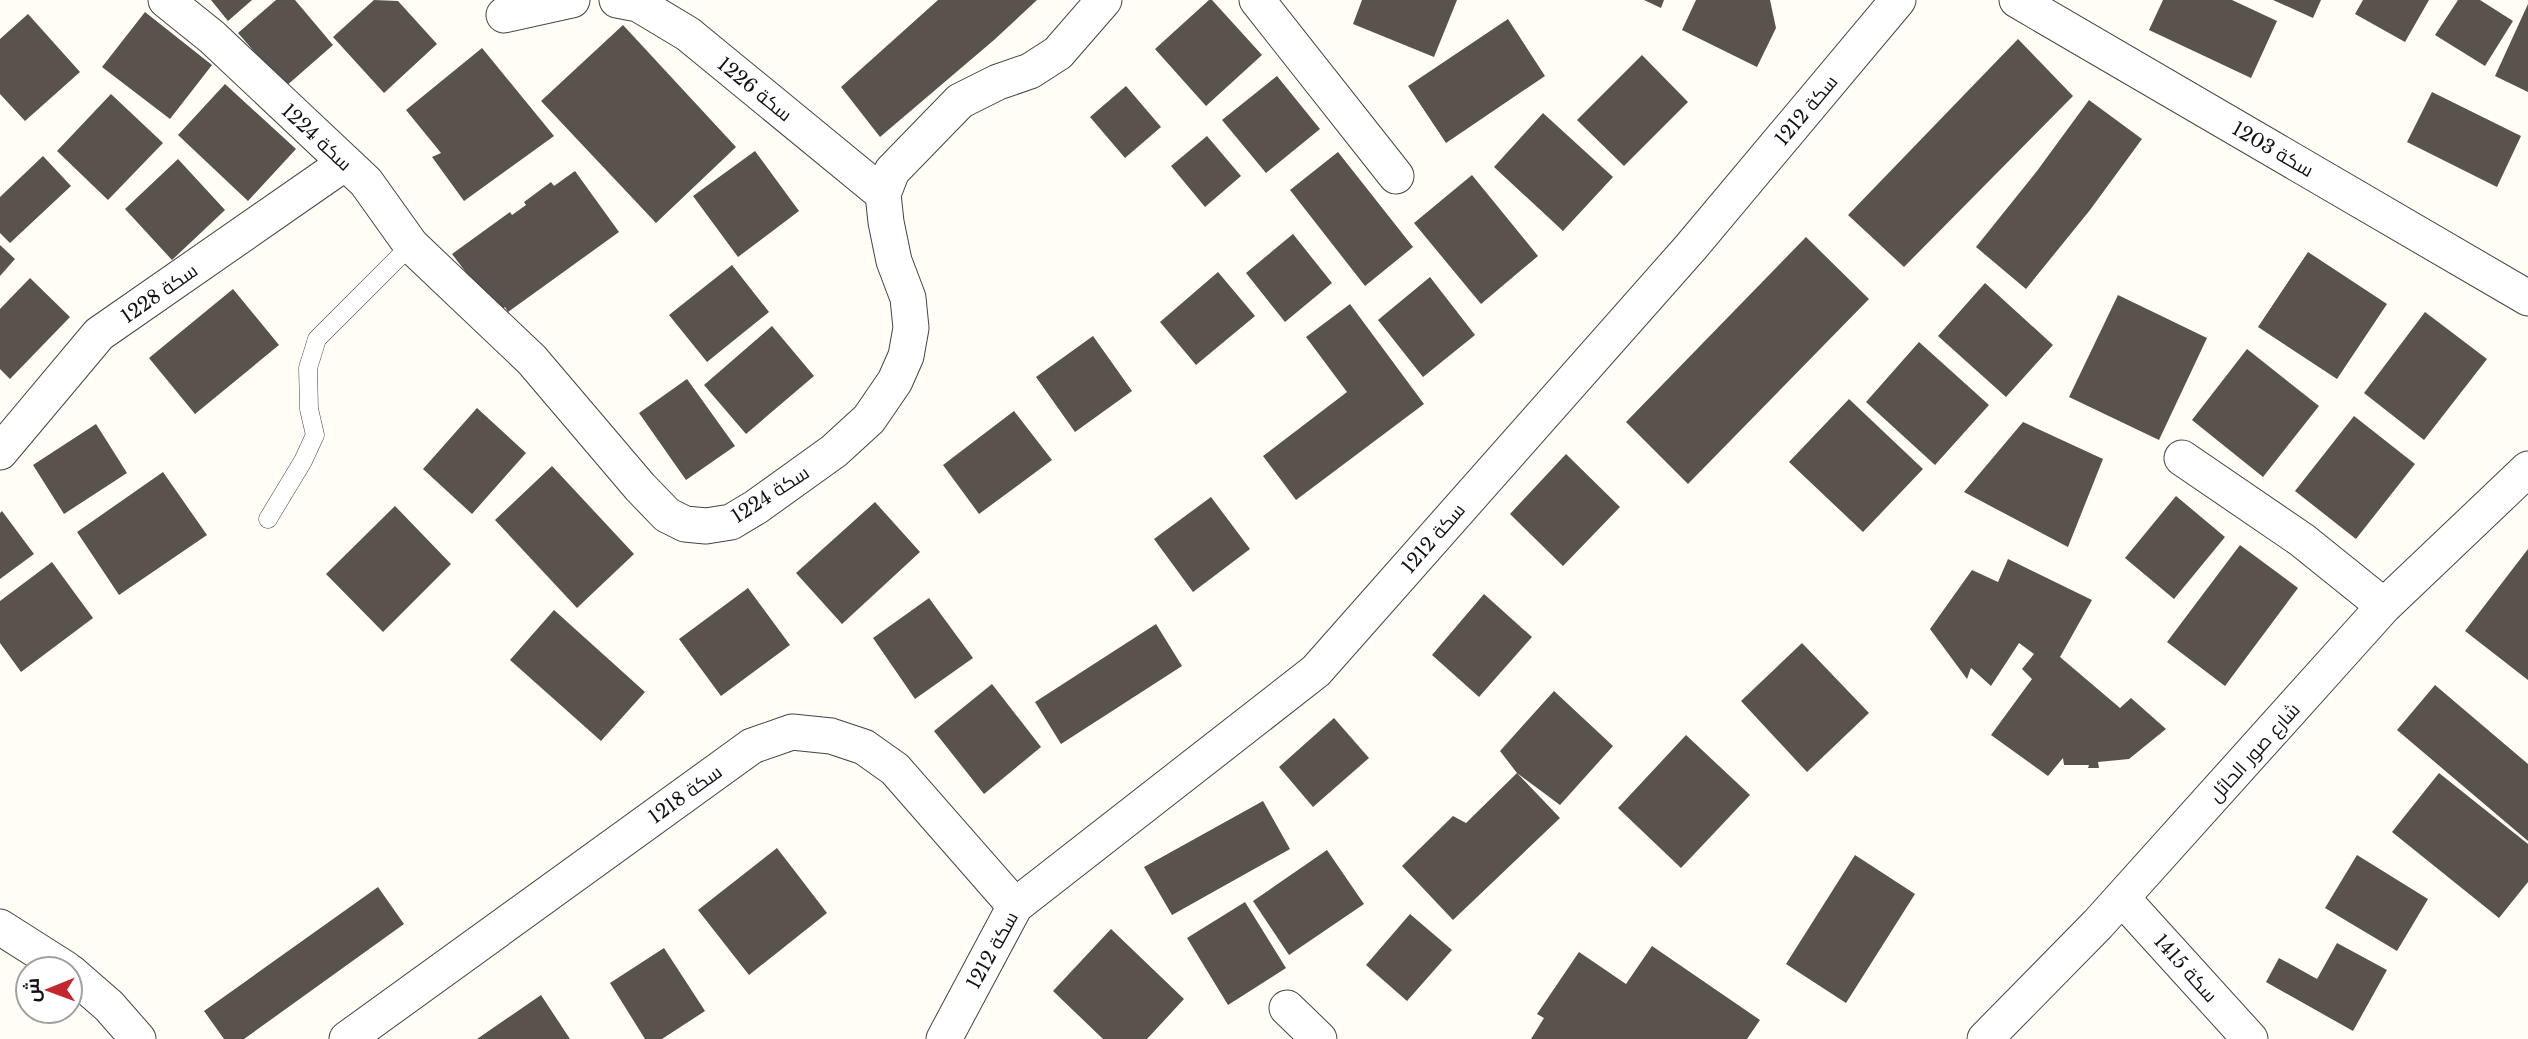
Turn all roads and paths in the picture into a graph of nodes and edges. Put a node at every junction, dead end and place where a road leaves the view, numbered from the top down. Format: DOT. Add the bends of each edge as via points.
graph roads {
  1 [pos="166,0"];
  2 [pos="572,0"];
  3 [pos="617,0"];
  4 [pos="1104,0"];
  5 [pos="1257,0"];
  6 [pos="1898,0"];
  7 [pos="2017,0"];
  8 [pos="504,15"];
  9 [pos="345,163"];
  10 [pos="1396,176"];
  11 [pos="883,194"];
  12 [pos="411,245"];
  13 [pos="2528,298"];
  14 [pos="0,452"];
  15 [pos="2182,458"];
  16 [pos="2522,486"];
  17 [pos="268,519"];
  18 [pos="2384,606"];
  19 [pos="2122,898"];
  20 [pos="1015,906"];
  21 [pos="0,927"];
  22 [pos="44,955"];
  23 [pos="84,984"];
  24 [pos="1287,1008"];
  25 [pos="138,1039"];
  26 [pos="347,1039"];
  27 [pos="944,1039"];
  28 [pos="1319,1039"];
  29 [pos="1984,1039"];
  30 [pos="2250,1039"];
  1 -- 9 [label="street, سكة 1224" via="212,37"];
  2 -- 8 [label="street"];
  3 -- 11 [label="street, سكة 1226" via="638,4 688,34"];
  4 -- 11 [label="street" via="1058,53 1030,71 960,101 892,171"];
  5 -- 10 [label="street"];
  6 -- 20 [label="street, سكة 1212" via="1691,247 1316,671"];
  7 -- 13 [label="street, سكة 1203"];
  9 -- 12 [label="street, سكة 1224" via="366,182"];
  9 -- 14 [label="street, سكة 1228" via="99,334"];
  11 -- 12 [label="street, سكة 1224" via="911,328 895,381 869,419 834,451 731,522 706,526 685,524 667,515 532,360"];
  12 -- 17 [label="lane" via="317,339 308,368 315,435"];
  15 -- 18 [label="street" via="2302,540"];
  16 -- 18 [label="street, شارع صور الحائل"];
  18 -- 19 [label="street, شارع صور الحائل"];
  19 -- 29 [label="street, شارع صور الحائل"];
  19 -- 30 [label="street, سكة 1415"];
  20 -- 26 [label="street, سكة 1218" via="895,769 864,747 831,736 792,732 752,746"];
  20 -- 27 [label="street, سكة 1212"];
  21 -- 22 [label="street"];
  23 -- 25 [label="street"];
  24 -- 28 [label="street"];
}
